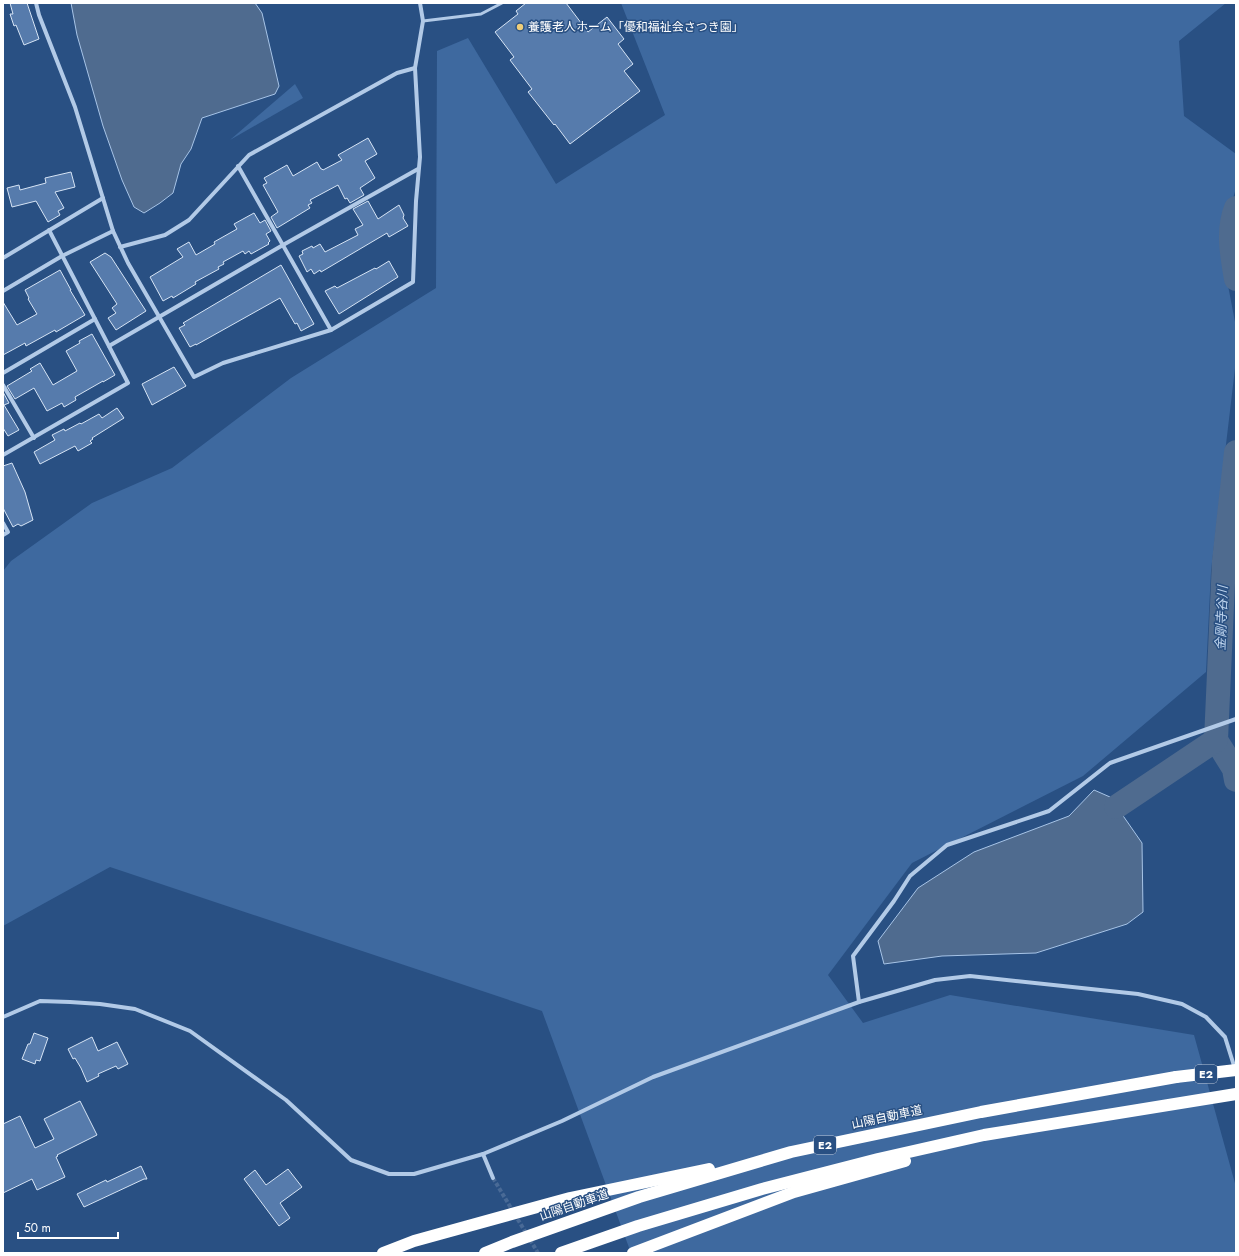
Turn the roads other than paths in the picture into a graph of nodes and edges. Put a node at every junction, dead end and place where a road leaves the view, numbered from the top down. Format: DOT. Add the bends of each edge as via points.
graph roads {
  1 [pos="36,3"];
  2 [pos="420,3"];
  3 [pos="502,3"];
  4 [pos="423,21"];
  5 [pos="415,68"];
  6 [pos="238,166"];
  7 [pos="418,169"];
  8 [pos="104,198"];
  9 [pos="49,230"];
  10 [pos="113,231"];
  11 [pos="283,245"];
  12 [pos="120,247"];
  13 [pos="62,256"];
  14 [pos="3,258"];
  15 [pos="3,291"];
  16 [pos="159,317"];
  17 [pos="95,319"];
  18 [pos="331,330"];
  19 [pos="109,346"];
  20 [pos="3,374"];
  21 [pos="3,385"];
  22 [pos="34,438"];
  23 [pos="3,455"];
  24 [pos="3,523"];
  25 [pos="3,535"];
  26 [pos="1236,719"];
  27 [pos="859,1002"];
  28 [pos="3,1017"];
  29 [pos="1236,1071"];
  30 [pos="1236,1094"];
  31 [pos="984,1135"];
  32 [pos="791,1152"];
  33 [pos="483,1154"];
  34 [pos="494,1178"];
  35 [pos="383,1253"];
  36 [pos="484,1253"];
  37 [pos="561,1253"];
  38 [pos="632,1253"];
  1 -- 8 [label="street" via="75,107"];
  2 -- 4 [label="street"];
  3 -- 4 [label="lane" via="481,14"];
  4 -- 5 [label="street"];
  5 -- 6 [label="street" via="397,73 263,147"];
  5 -- 7 [label="street" via="420,157"];
  6 -- 11 [label="street"];
  6 -- 12 [label="street" via="190,220 165,235"];
  7 -- 11 [label="street"];
  7 -- 18 [label="street" via="413,282"];
  8 -- 9 [label="street"];
  8 -- 10 [label="street"];
  9 -- 13 [label="street"];
  9 -- 14 [label="street"];
  10 -- 12 [label="street"];
  10 -- 13 [label="street"];
  11 -- 16 [label="street"];
  11 -- 18 [label="street"];
  12 -- 16 [label="street"];
  13 -- 15 [label="street"];
  13 -- 17 [label="street"];
  16 -- 18 [label="street" via="194,377 223,363"];
  16 -- 19 [label="street"];
  17 -- 19 [label="street"];
  17 -- 20 [label="street"];
  19 -- 22 [label="street" via="128,383"];
  21 -- 22 [label="street"];
  22 -- 23 [label="street"];
  24 -- 25 [label="street" via="8,532"];
  26 -- 27 [label="street" via="1110,764 1049,812 947,845 910,876 852,956"];
  27 -- 29 [label="street" via="935,980 970,976 1138,994 1182,1004 1206,1017 1225,1037"];
  27 -- 33 [label="street" via="653,1077 562,1121"];
  28 -- 33 [label="street" via="40,1001 100,1004 136,1009 190,1031 286,1100 351,1160 388,1174 414,1174"];
  29 -- 32 [label="highway, 山陽自動車道 / E2, bridge" via="1176,1077 981,1112"];
  30 -- 31 [label="highway, E2"];
  31 -- 37 [label="highway, E2" via="762,1189 638,1226"];
  31 -- 38 [label="highway" via="794,1192"];
  32 -- 35 [label="highway" via="570,1198 414,1241"];
  32 -- 36 [label="highway, 山陽自動車道 / E2" via="639,1197"];
  33 -- 34 [label="street"];
}
